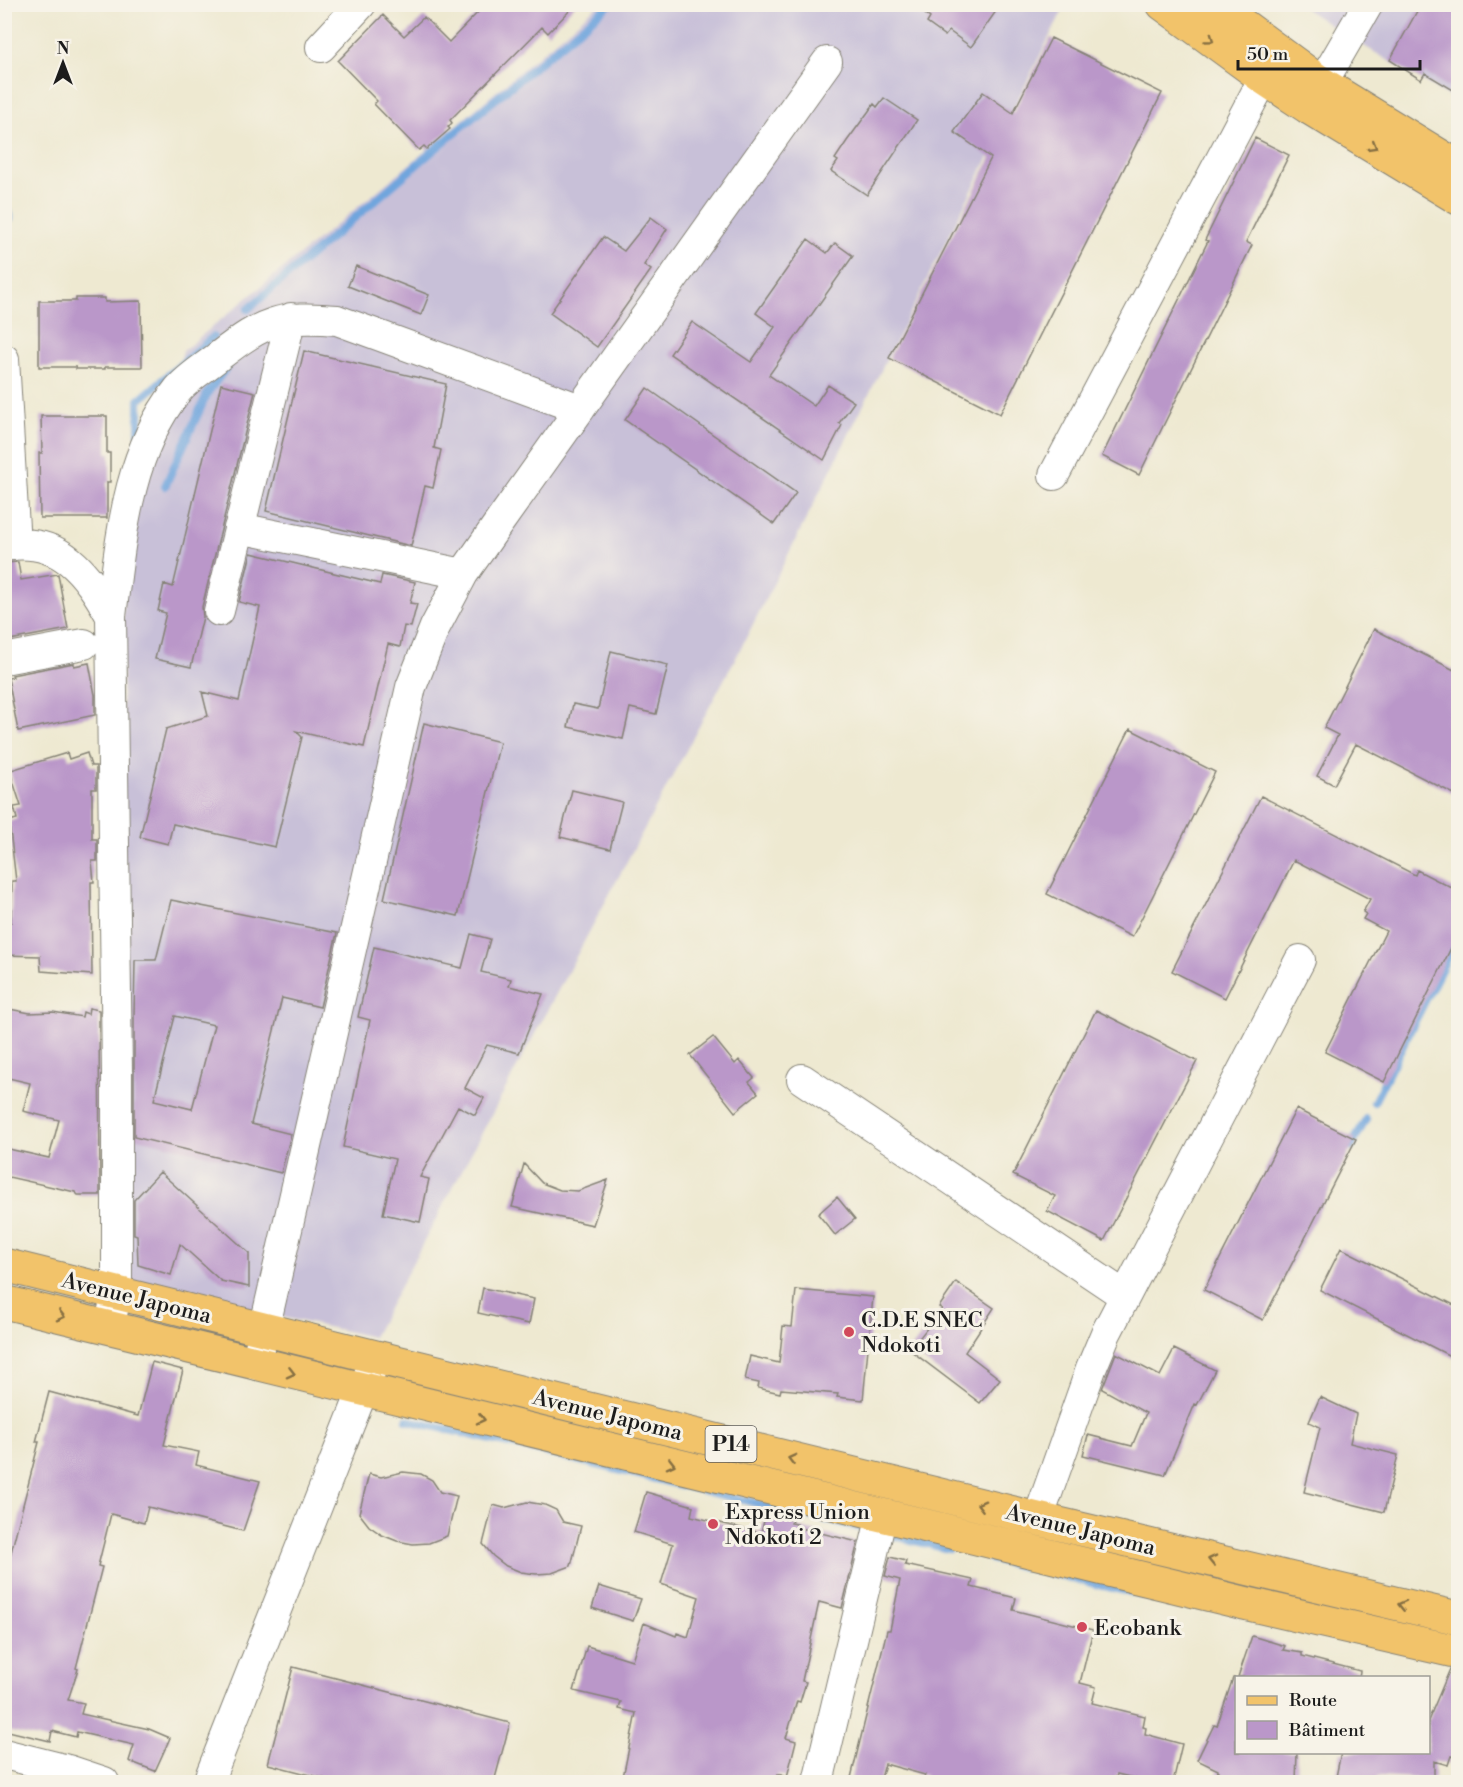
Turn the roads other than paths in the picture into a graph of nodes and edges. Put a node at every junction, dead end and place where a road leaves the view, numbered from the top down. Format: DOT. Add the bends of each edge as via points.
graph roads {
  1 [pos="361,4"];
  2 [pos="1162,4"];
  3 [pos="1214,4"];
  4 [pos="1368,4"];
  5 [pos="321,47"];
  6 [pos="827,62"];
  7 [pos="1264,78"];
  8 [pos="1315,95"];
  9 [pos="1458,167"];
  10 [pos="1458,198"];
  11 [pos="291,318"];
  12 [pos="4,359"];
  13 [pos="580,409"];
  14 [pos="1054,476"];
  15 [pos="239,528"];
  16 [pos="10,545"];
  17 [pos="463,574"];
  18 [pos="219,611"];
  19 [pos="111,616"];
  20 [pos="84,644"];
  21 [pos="4,659"];
  22 [pos="1300,960"];
  23 [pos="802,1079"];
  24 [pos="4,1264"];
  25 [pos="117,1292"];
  26 [pos="1125,1296"];
  27 [pos="4,1302"];
  28 [pos="109,1328"];
  29 [pos="266,1329"];
  30 [pos="376,1357"];
  31 [pos="256,1365"];
  32 [pos="364,1391"];
  33 [pos="882,1515"];
  34 [pos="1038,1519"];
  35 [pos="1458,1618"];
  36 [pos="1458,1652"];
  37 [pos="4,1754"];
  38 [pos="104,1782"];
  39 [pos="208,1782"];
  40 [pos="818,1782"];
  1 -- 5 [label="street"];
  2 -- 7 [label="main road, one-way"];
  3 -- 8 [label="main road"];
  4 -- 8 [label="street"];
  6 -- 13 [label="street"];
  7 -- 8 [label="main road"];
  7 -- 14 [label="street"];
  8 -- 9 [label="main road"];
  8 -- 10 [label="main road, one-way"];
  11 -- 13 [label="street" via="337,320"];
  11 -- 15 [label="street"];
  11 -- 19 [label="street" via="248,334 178,389 153,426 122,531"];
  12 -- 16 [label="street"];
  13 -- 17 [label="street"];
  15 -- 17 [label="street"];
  15 -- 18 [label="street"];
  16 -- 19 [label="street" via="46,548 73,562 94,586"];
  17 -- 29 [label="street" via="435,627 411,687"];
  19 -- 25 [label="street"];
  20 -- 21 [label="street"];
  22 -- 26 [label="street"];
  23 -- 26 [label="street"];
  24 -- 25 [label="main road, Avenue Japoma / P14"];
  25 -- 28 [label="street"];
  25 -- 29 [label="main road, Avenue Japoma / P14"];
  26 -- 34 [label="street" via="1091,1369"];
  27 -- 28 [label="main road, Avenue Japoma / P14, one-way"];
  28 -- 31 [label="main road, Avenue Japoma / P14"];
  29 -- 30 [label="main road, Avenue Japoma / P14"];
  29 -- 31 [label="street"];
  30 -- 32 [label="street"];
  34 -- 30 [label="main road, Avenue Japoma / P14, one-way"];
  31 -- 32 [label="main road, Avenue Japoma / P14, one-way"];
  32 -- 33 [label="main road, Avenue Japoma / P14, one-way"];
  32 -- 39 [label="street"];
  33 -- 36 [label="main road, Avenue Japoma / P14"];
  33 -- 40 [label="street"];
  35 -- 34 [label="main road, Avenue Japoma / P14, one-way"];
  37 -- 38 [label="street"];
}
